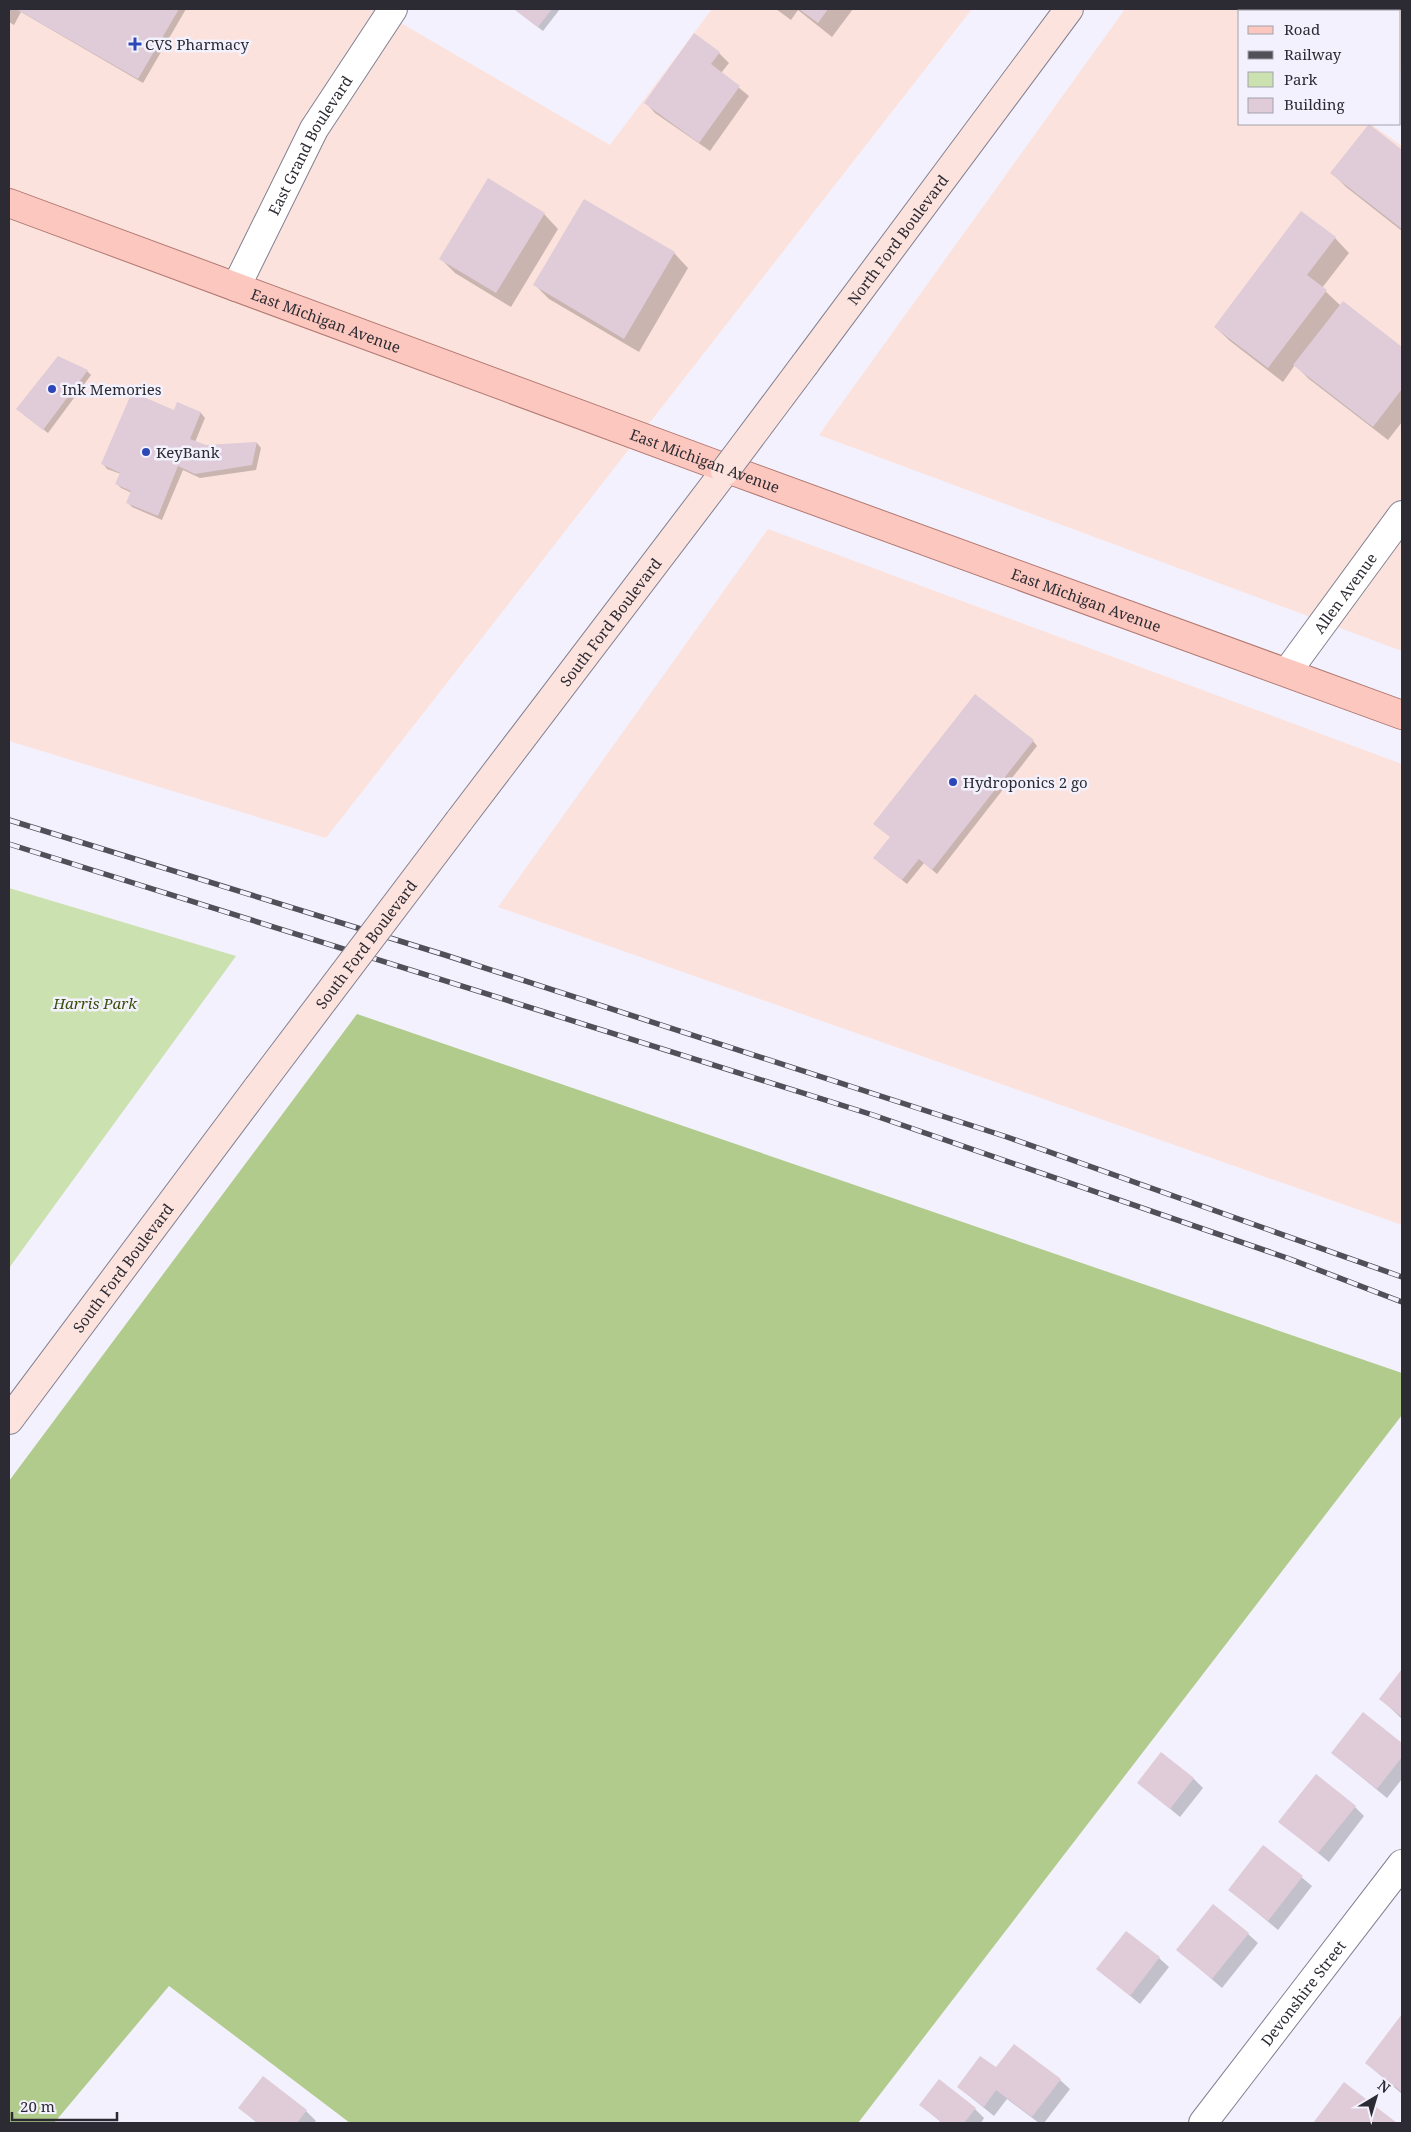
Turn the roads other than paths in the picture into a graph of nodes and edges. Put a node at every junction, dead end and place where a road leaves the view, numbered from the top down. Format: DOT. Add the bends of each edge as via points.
graph roads {
  1 [pos="393,9"];
  2 [pos="1069,9"];
  3 [pos="9,203"];
  4 [pos="236,287"];
  5 [pos="725,471"];
  6 [pos="1402,515"];
  7 [pos="1287,672"];
  8 [pos="1402,715"];
  9 [pos="9,1420"];
  10 [pos="1402,1864"];
  11 [pos="1202,2123"];
  1 -- 4 [label="street, East Grand Boulevard" via="314,129"];
  2 -- 5 [label="main road, North Ford Boulevard, bridge"];
  3 -- 4 [label="main road, East Michigan Avenue"];
  4 -- 7 [label="main road, East Michigan Avenue"];
  5 -- 9 [label="main road, South Ford Boulevard, bridge"];
  6 -- 7 [label="street, Allen Avenue"];
  7 -- 8 [label="main road, East Michigan Avenue"];
  10 -- 11 [label="street, Devonshire Street"];
}
